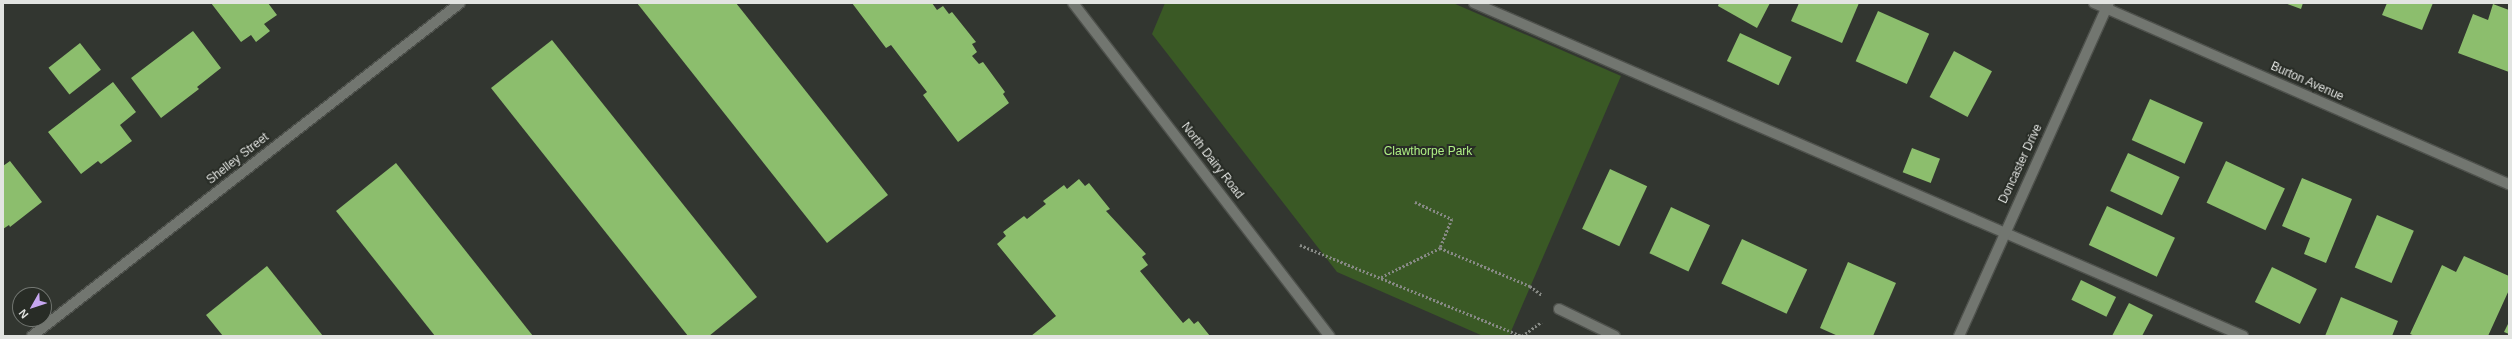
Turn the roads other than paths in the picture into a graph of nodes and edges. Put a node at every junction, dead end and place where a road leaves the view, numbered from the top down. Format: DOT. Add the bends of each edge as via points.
graph roads {
  1 [pos="460,3"];
  2 [pos="1073,3"];
  3 [pos="1474,3"];
  4 [pos="2094,3"];
  5 [pos="2108,6"];
  6 [pos="2509,184"];
  7 [pos="2004,233"];
  8 [pos="1559,309"];
  9 [pos="32,336"];
  10 [pos="1329,336"];
  11 [pos="1615,336"];
  12 [pos="1959,336"];
  13 [pos="2243,336"];
  1 -- 9 [label="street, Shelley Street"];
  2 -- 10 [label="street, North Dairy Road"];
  3 -- 7 [label="street"];
  4 -- 5 [label="street, Burton Avenue"];
  5 -- 6 [label="street, Burton Avenue"];
  5 -- 7 [label="street, Doncaster Drive"];
  7 -- 12 [label="street, Doncaster Drive"];
  7 -- 13 [label="street"];
  8 -- 11 [label="street"];
}
